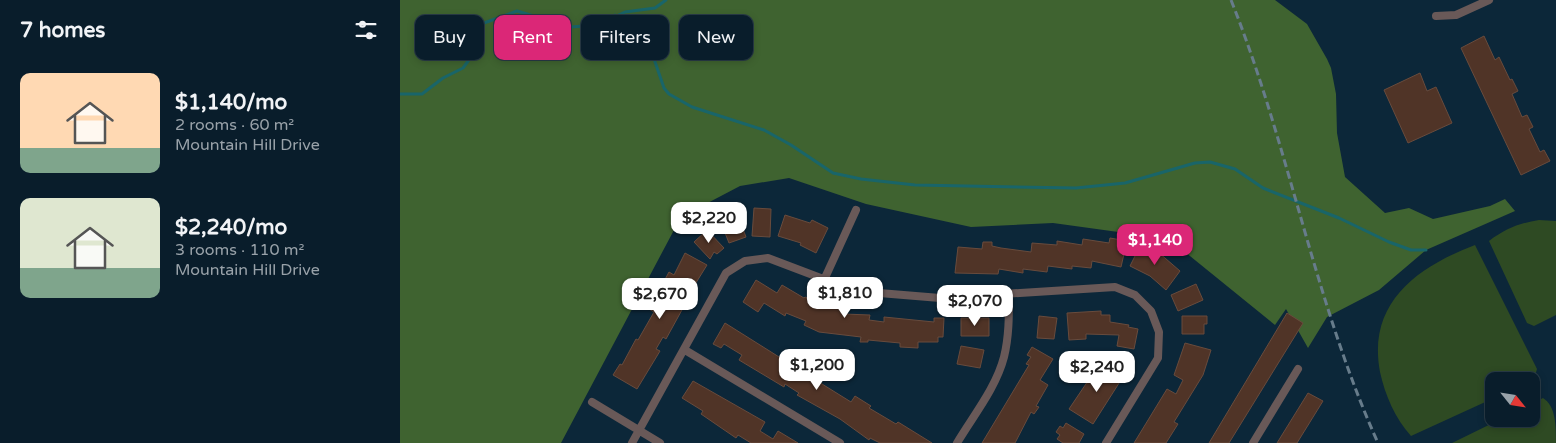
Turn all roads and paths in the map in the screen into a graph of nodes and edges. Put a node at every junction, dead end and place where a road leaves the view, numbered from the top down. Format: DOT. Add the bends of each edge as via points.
graph roads {
  1 [pos="1490,0"];
  2 [pos="1436,16"];
  3 [pos="856,210"];
  4 [pos="824,280"];
  5 [pos="1009,295"];
  6 [pos="684,350"];
  7 [pos="1298,369"];
  8 [pos="592,402"];
  9 [pos="639,430"];
  10 [pos="632,443"];
  11 [pos="660,443"];
  12 [pos="840,443"];
  13 [pos="957,443"];
  14 [pos="1106,443"];
  15 [pos="1253,443"];
  1 -- 2 [label="street" via="1456,15"];
  3 -- 4 [label="street"];
  4 -- 5 [label="street" via="855,291 901,295 940,298"];
  4 -- 6 [label="street" via="768,258 745,261 726,273"];
  5 -- 13 [label="street" via="1004,358 992,385"];
  5 -- 14 [label="street" via="1115,287 1135,295 1151,311 1159,332 1158,358"];
  6 -- 9 [label="street"];
  6 -- 12 [label="street"];
  7 -- 15 [label="street"];
  8 -- 9 [label="street"];
  9 -- 10 [label="street"];
  9 -- 11 [label="street"];
}
